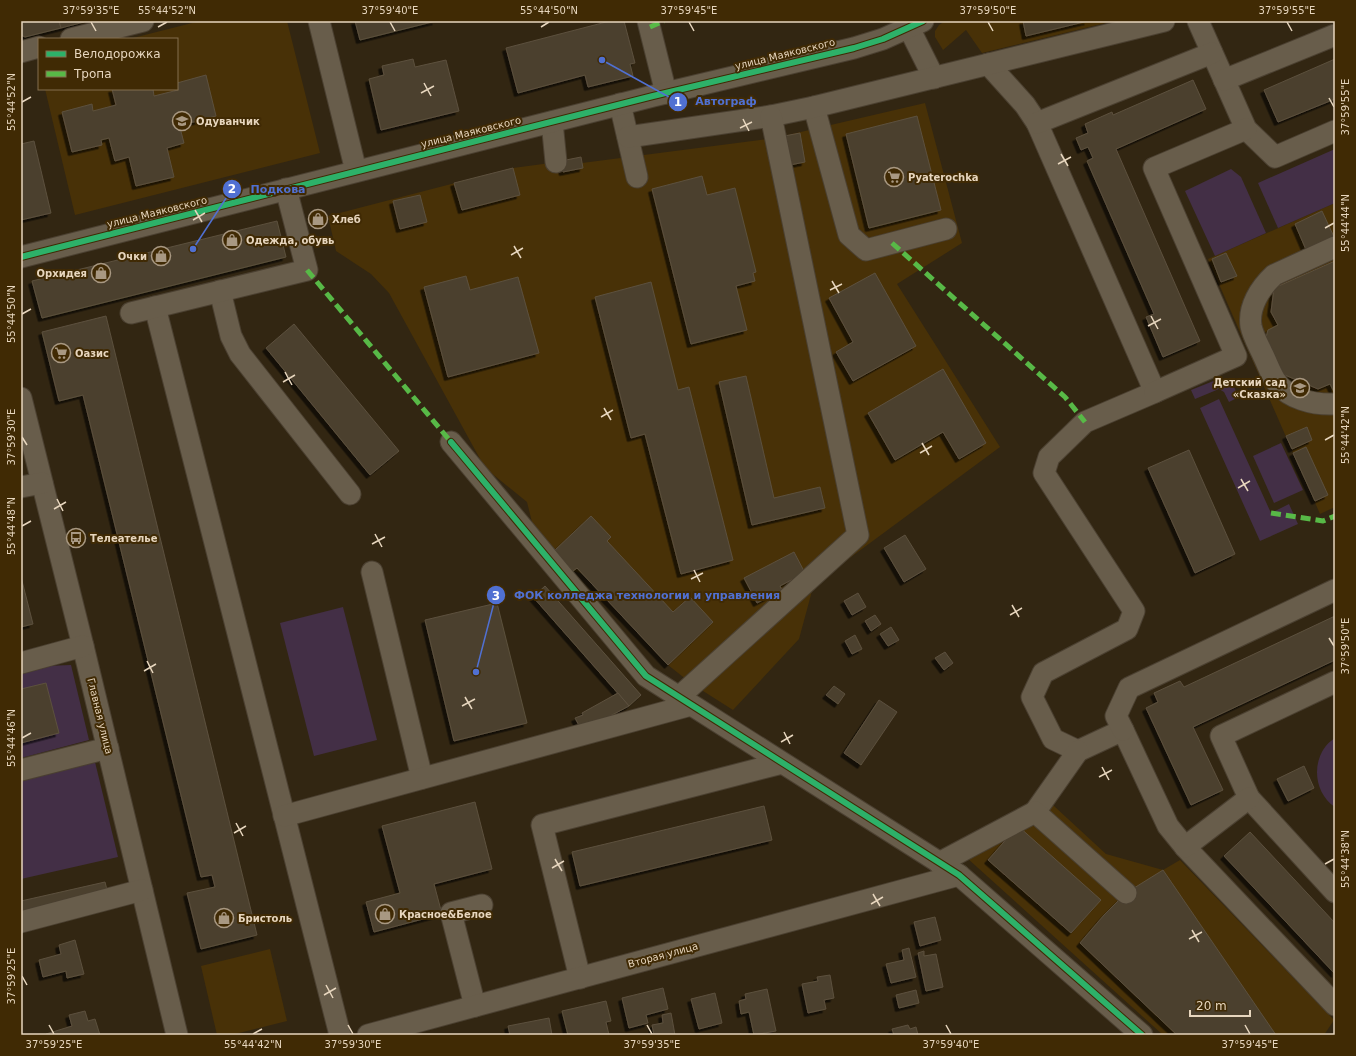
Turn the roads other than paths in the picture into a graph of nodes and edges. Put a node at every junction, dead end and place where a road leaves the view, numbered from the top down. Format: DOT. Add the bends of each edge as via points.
graph roads {
  1 [pos="143,21"];
  2 [pos="318,21"];
  3 [pos="648,21"];
  4 [pos="1164,21"];
  5 [pos="1198,21"];
  6 [pos="916,25"];
  7 [pos="75,32"];
  8 [pos="1335,34"];
  9 [pos="38,47"];
  10 [pos="21,52"];
  11 [pos="1212,53"];
  12 [pos="988,64"];
  13 [pos="934,78"];
  14 [pos="1224,80"];
  15 [pos="666,93"];
  16 [pos="620,104"];
  17 [pos="814,108"];
  18 [pos="771,116"];
  19 [pos="552,122"];
  20 [pos="1037,123"];
  21 [pos="1246,129"];
  22 [pos="1335,131"];
  23 [pos="628,137"];
  24 [pos="556,162"];
  25 [pos="356,171"];
  26 [pos="637,177"];
  27 [pos="286,189"];
  28 [pos="946,229"];
  29 [pos="1335,247"];
  30 [pos="21,257"];
  31 [pos="220,291"];
  32 [pos="155,307"];
  33 [pos="131,313"];
  34 [pos="1254,335"];
  35 [pos="1231,345"];
  36 [pos="1155,392"];
  37 [pos="21,398"];
  38 [pos="1335,404"];
  39 [pos="451,442"];
  40 [pos="42,483"];
  41 [pos="21,488"];
  42 [pos="350,494"];
  43 [pos="372,572"];
  44 [pos="1335,590"];
  45 [pos="83,646"];
  46 [pos="21,663"];
  47 [pos="1335,682"];
  48 [pos="685,701"];
  49 [pos="1123,730"];
  50 [pos="108,748"];
  51 [pos="1078,751"];
  52 [pos="782,763"];
  53 [pos="21,770"];
  54 [pos="422,778"];
  55 [pos="1249,798"];
  56 [pos="1035,812"];
  57 [pos="284,816"];
  58 [pos="1186,847"];
  59 [pos="939,863"];
  60 [pos="959,875"];
  61 [pos="142,890"];
  62 [pos="1335,892"];
  63 [pos="1126,893"];
  64 [pos="482,905"];
  65 [pos="21,922"];
  66 [pos="580,978"];
  67 [pos="1335,1005"];
  68 [pos="475,1006"];
  69 [pos="177,1035"];
  70 [pos="340,1035"];
  71 [pos="368,1035"];
  72 [pos="1142,1035"];
  1 -- 7 [label="street"];
  2 -- 25 [label="street"];
  3 -- 15 [label="street"];
  4 -- 12 [label="street"];
  5 -- 11 [label="street"];
  6 -- 13 [label="street"];
  6 -- 15 [label="street, улица Маяковского" via="854,48"];
  8 -- 14 [label="street"];
  9 -- 10 [label="street"];
  11 -- 14 [label="street"];
  11 -- 20 [label="street"];
  12 -- 13 [label="street"];
  12 -- 20 [label="street" via="1025,105"];
  13 -- 17 [label="street"];
  14 -- 21 [label="street"];
  15 -- 16 [label="street, улица Маяковского"];
  16 -- 19 [label="street, улица Маяковского"];
  16 -- 23 [label="street"];
  17 -- 18 [label="street"];
  17 -- 28 [label="street" via="848,236 866,250"];
  18 -- 23 [label="street"];
  18 -- 48 [label="street" via="858,535"];
  19 -- 24 [label="street"];
  19 -- 25 [label="street, улица Маяковского"];
  20 -- 36 [label="street"];
  21 -- 22 [label="street" via="1275,156"];
  21 -- 35 [label="street" via="1154,168"];
  23 -- 26 [label="street"];
  25 -- 27 [label="street, улица Маяковского"];
  27 -- 30 [label="street, улица Маяковского"];
  27 -- 31 [label="street" via="307,270"];
  29 -- 34 [label="street" via="1267,281 1258,294 1250,318"];
  31 -- 32 [label="street"];
  31 -- 42 [label="street" via="232,336 240,354"];
  32 -- 33 [label="street"];
  32 -- 57 [label="street"];
  34 -- 35 [label="street"];
  34 -- 38 [label="street" via="1275,380 1282,388 1308,402"];
  35 -- 36 [label="street" via="1236,356"];
  36 -- 51 [label="street" via="1085,422 1049,457 1044,473 1134,611 1127,629 1043,673 1032,697 1052,739"];
  37 -- 40 [label="street, Главная улица"];
  39 -- 48 [label="street" via="646,676"];
  40 -- 41 [label="street"];
  40 -- 45 [label="street, Главная улица"];
  43 -- 54 [label="street"];
  44 -- 49 [label="street" via="1130,688 1116,716"];
  45 -- 46 [label="street"];
  45 -- 50 [label="street, Главная улица"];
  47 -- 55 [label="street" via="1221,736"];
  48 -- 52 [label="street"];
  48 -- 54 [label="street"];
  49 -- 51 [label="street"];
  49 -- 58 [label="street" via="1168,826"];
  50 -- 53 [label="street"];
  50 -- 61 [label="street, Главная улица"];
  51 -- 56 [label="street"];
  52 -- 59 [label="street"];
  52 -- 66 [label="street" via="542,825"];
  54 -- 57 [label="street"];
  55 -- 58 [label="street"];
  55 -- 62 [label="street"];
  56 -- 59 [label="street"];
  56 -- 63 [label="street"];
  57 -- 70 [label="street"];
  58 -- 67 [label="street"];
  59 -- 60 [label="street"];
  60 -- 66 [label="street, Вторая улица"];
  60 -- 72 [label="street"];
  61 -- 65 [label="street"];
  61 -- 69 [label="street, Главная улица"];
  64 -- 68 [label="street" via="451,913"];
  66 -- 68 [label="street, Вторая улица"];
  68 -- 71 [label="street, Вторая улица"];
}
